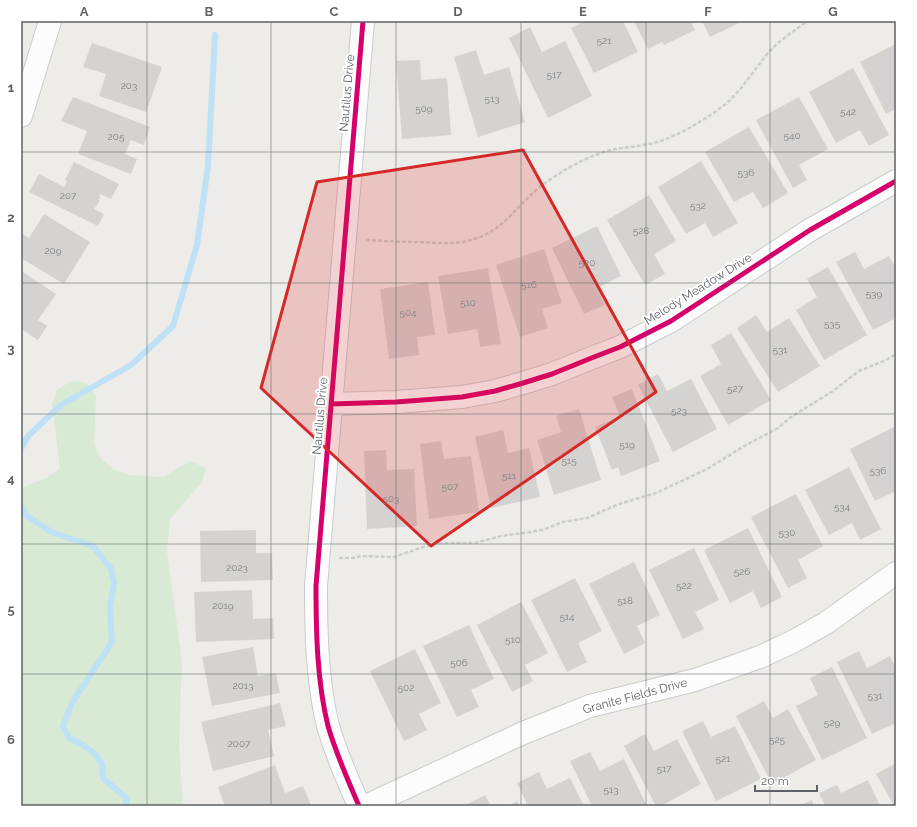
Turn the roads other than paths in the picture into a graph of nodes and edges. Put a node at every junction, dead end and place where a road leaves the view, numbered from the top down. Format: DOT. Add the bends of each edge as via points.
graph roads {
  1 [pos="50,21"];
  2 [pos="363,21"];
  3 [pos="21,116"];
  4 [pos="896,181"];
  5 [pos="331,404"];
  6 [pos="896,573"];
  7 [pos="359,806"];
  8 [pos="366,806"];
  1 -- 3 [label="street"];
  2 -- 5 [label="street, Nautilus Drive"];
  4 -- 5 [label="street, Melody Meadow Drive" via="810,230 670,321 620,347 552,374 495,391 462,397"];
  5 -- 7 [label="street, Nautilus Drive" via="316,586 318,662 328,726 338,758"];
  6 -- 8 [label="street, Granite Fields Drive" via="826,623 765,655 695,680 590,706 522,733"];
}
